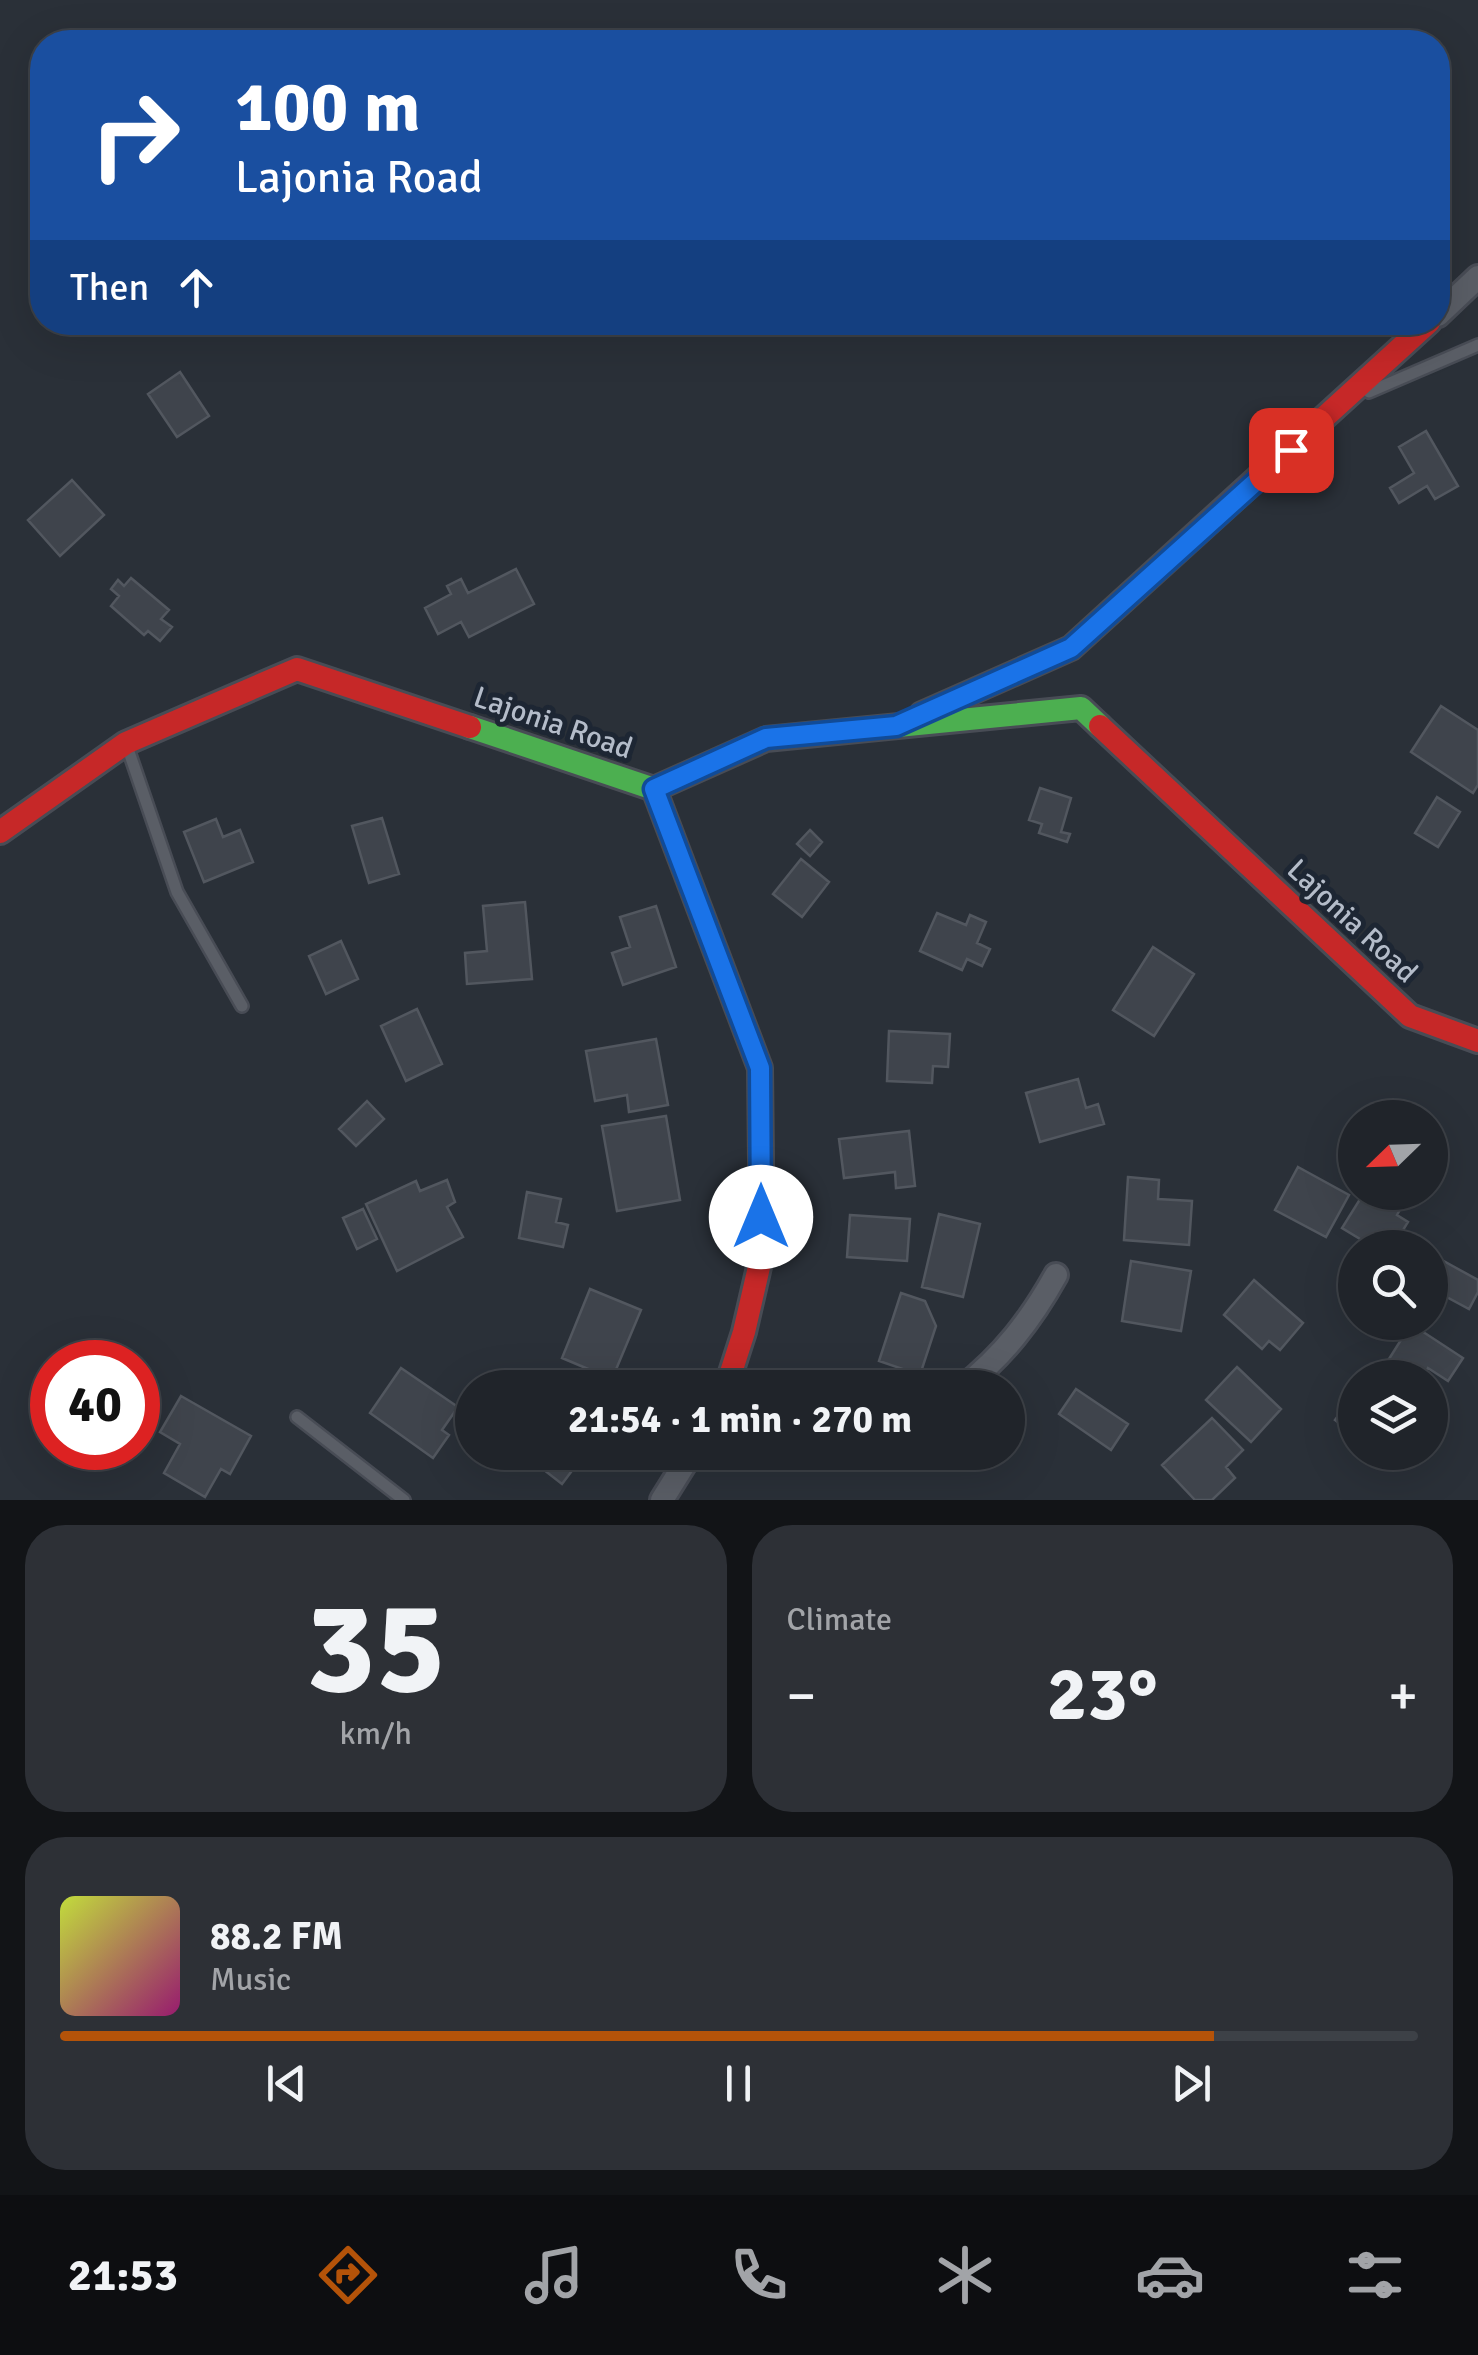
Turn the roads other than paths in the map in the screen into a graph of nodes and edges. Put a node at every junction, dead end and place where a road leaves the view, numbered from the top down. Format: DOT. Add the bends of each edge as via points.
graph roads {
  1 [pos="1478,277"];
  2 [pos="1450,304"];
  3 [pos="1415,335"];
  4 [pos="1478,345"];
  5 [pos="1346,400"];
  6 [pos="896,726"];
  7 [pos="126,744"];
  8 [pos="654,789"];
  9 [pos="0,832"];
  10 [pos="242,1006"];
  11 [pos="1478,1041"];
  12 [pos="1056,1275"];
  13 [pos="732,1370"];
  14 [pos="982,1370"];
  15 [pos="298,1416"];
  16 [pos="681,1470"];
  17 [pos="404,1500"];
  18 [pos="662,1500"];
  1 -- 2 [label="street"];
  3 -- 5 [label="street"];
  4 -- 5 [label="lane"];
  5 -- 6 [label="street" via="1071,648"];
  6 -- 8 [label="street, Lajonia Road" via="766,738"];
  6 -- 11 [label="street, Lajonia Road" via="1081,708 1410,1016"];
  7 -- 8 [label="street, Lajonia Road" via="297,670"];
  7 -- 9 [label="street, Lajonia Road"];
  7 -- 10 [label="lane" via="178,892"];
  8 -- 13 [label="street" via="760,1068 762,1254"];
  12 -- 14 [label="street" via="1034,1315"];
  15 -- 17 [label="lane"];
  16 -- 18 [label="street"];
}
